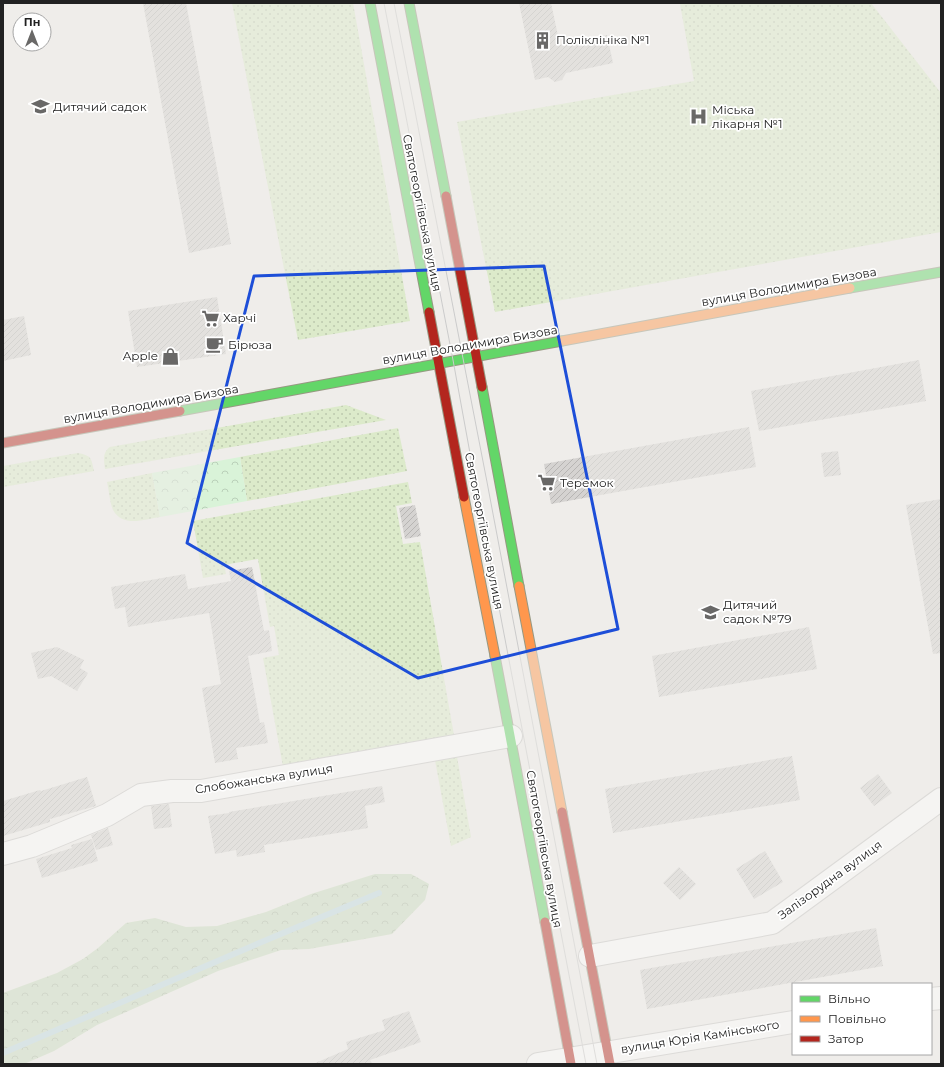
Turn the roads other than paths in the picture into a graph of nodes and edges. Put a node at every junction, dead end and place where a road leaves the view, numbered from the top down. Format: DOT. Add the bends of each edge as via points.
graph roads {
  1 [pos="370,3"];
  2 [pos="410,3"];
  3 [pos="941,272"];
  4 [pos="476,356"];
  5 [pos="439,363"];
  6 [pos="3,443"];
  7 [pos="511,736"];
  8 [pos="941,799"];
  9 [pos="3,854"];
  10 [pos="590,956"];
  11 [pos="792,1022"];
  12 [pos="609,1058"];
  13 [pos="571,1061"];
  14 [pos="538,1064"];
  1 -- 5 [label="main road, Святогеоргіївська вулиця"];
  2 -- 4 [label="main road, Святогеоргіївська вулиця"];
  3 -- 4 [label="main road, вулиця Володимира Бизова"];
  4 -- 5 [label="main road, вулиця Володимира Бизова"];
  4 -- 10 [label="main road, Святогеоргіївська вулиця"];
  5 -- 6 [label="main road, вулиця Володимира Бизова"];
  5 -- 7 [label="main road, Святогеоргіївська вулиця"];
  7 -- 9 [label="street, Слобожанська вулиця" via="201,791 141,795 107,815 32,846"];
  7 -- 13 [label="main road, Святогеоргіївська вулиця"];
  8 -- 10 [label="street, Залізорудна вулиця" via="772,923"];
  10 -- 12 [label="main road, Святогеоргіївська вулиця"];
  11 -- 12 [label="street, вулиця Юрія Камінського"];
  12 -- 13 [label="street, вулиця Юрія Камінського"];
  13 -- 14 [label="street"];
}
